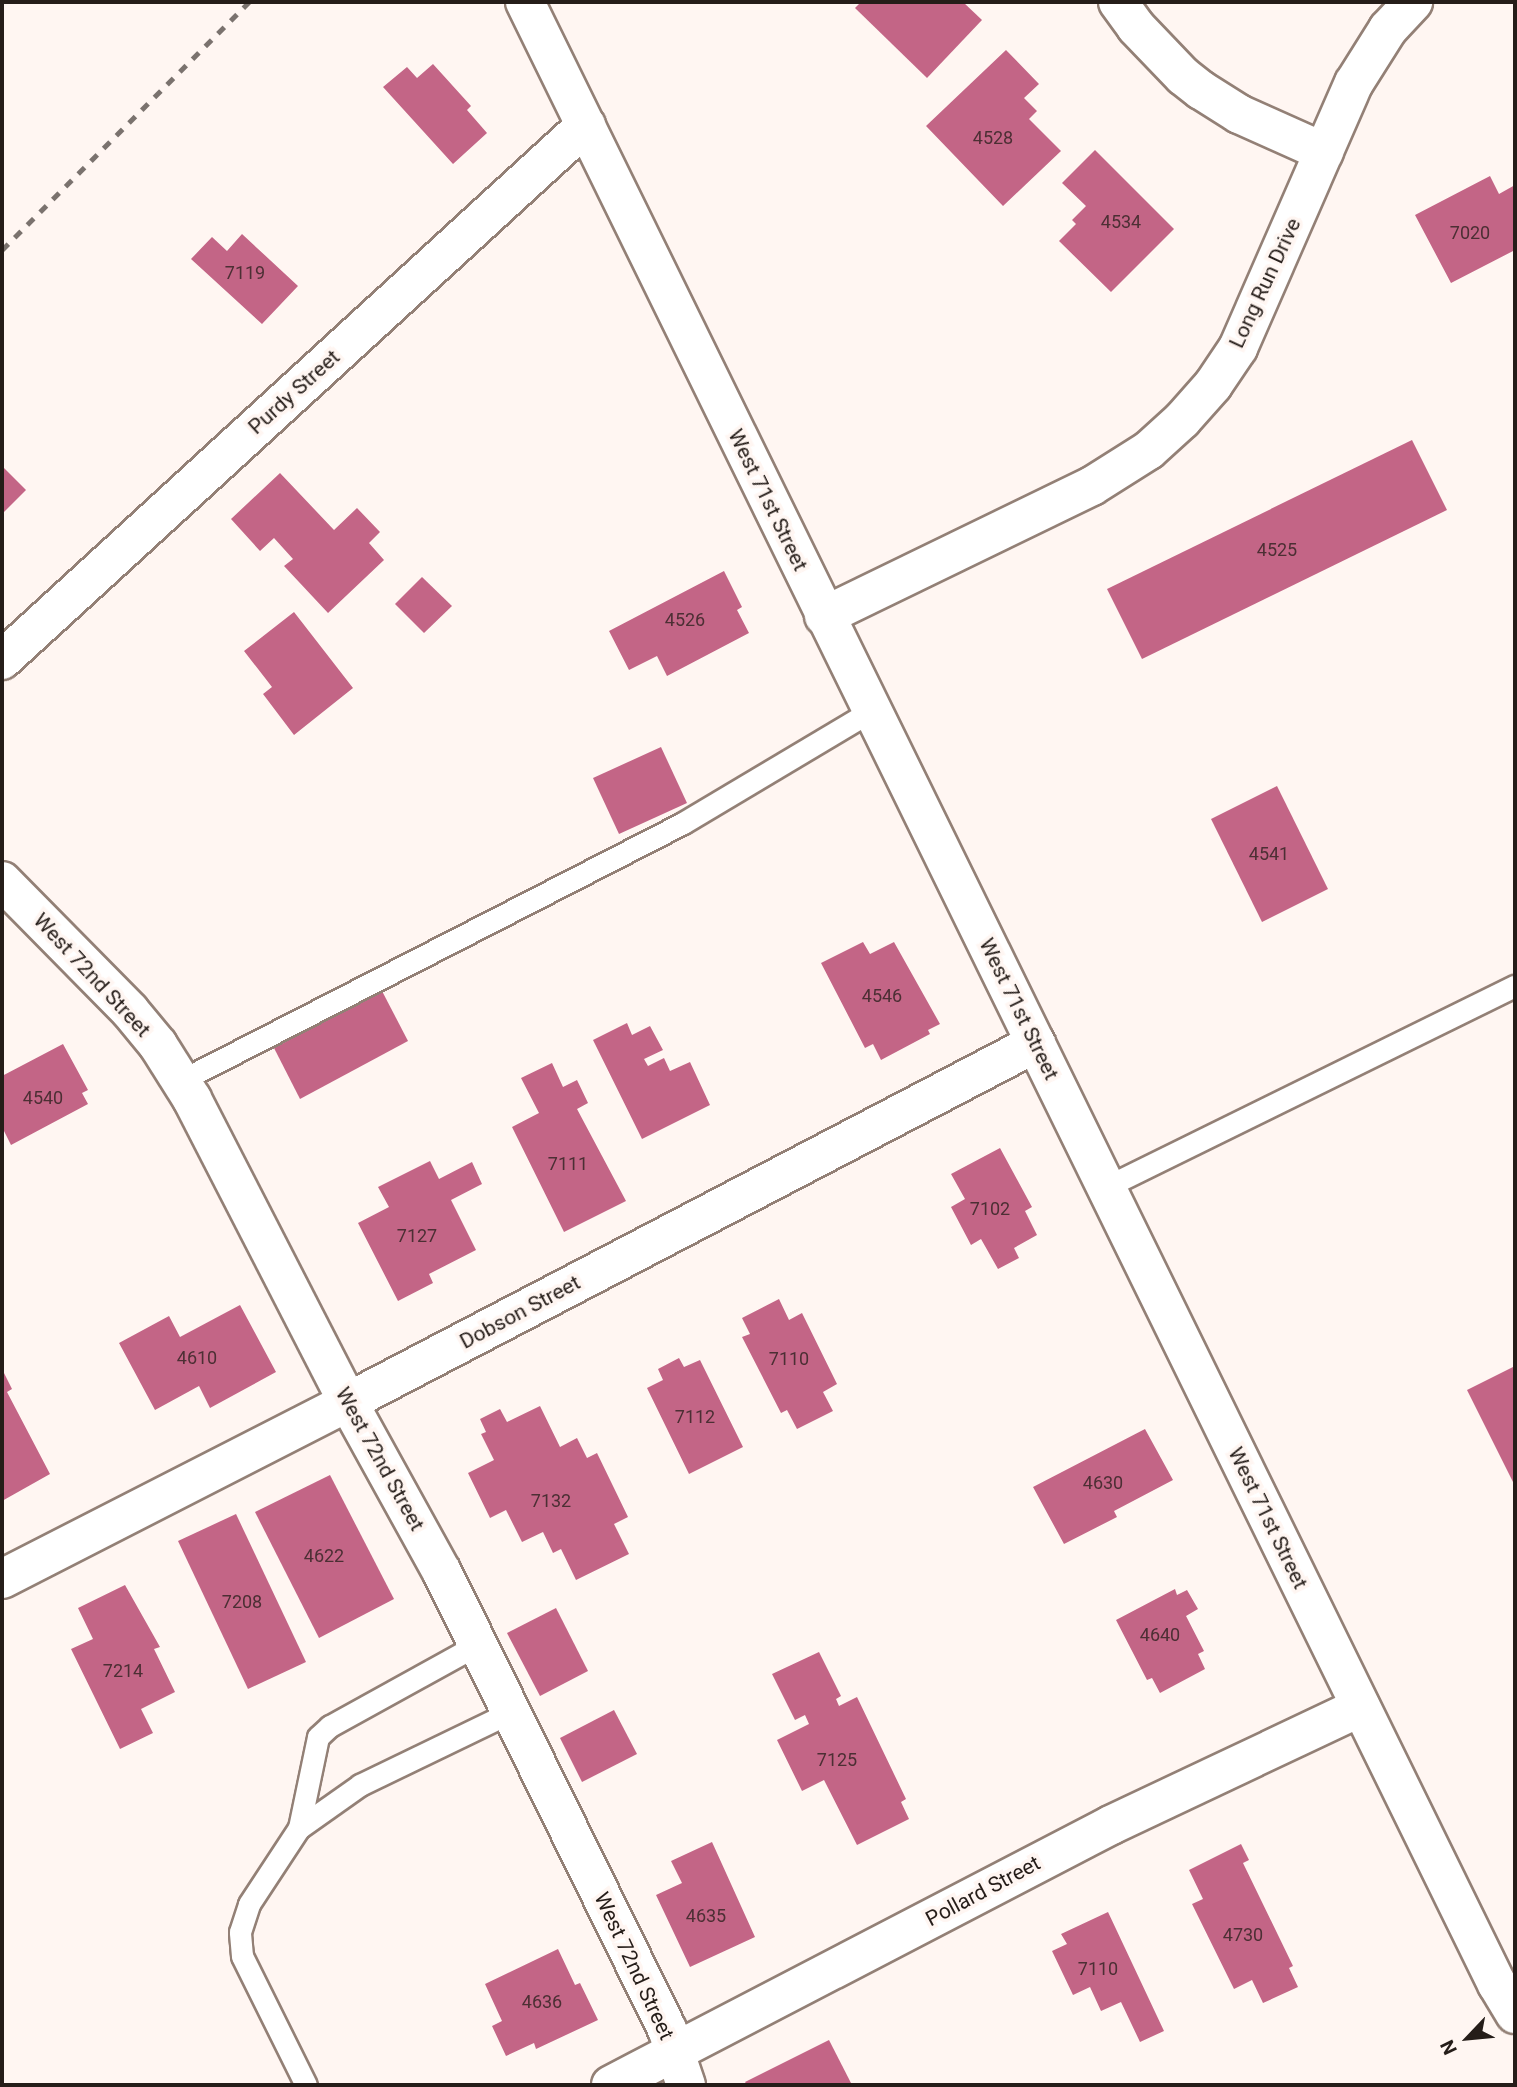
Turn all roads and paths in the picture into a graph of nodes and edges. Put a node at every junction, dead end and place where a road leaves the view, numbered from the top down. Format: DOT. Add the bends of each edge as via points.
graph roads {
  1 [pos="526,2"];
  2 [pos="1118,2"];
  3 [pos="1413,2"];
  4 [pos="586,125"];
  5 [pos="1324,152"];
  6 [pos="824,616"];
  7 [pos="2,660"];
  8 [pos="871,711"];
  9 [pos="2,881"];
  10 [pos="1515,986"];
  11 [pos="1036,1043"];
  12 [pos="180,1081"];
  13 [pos="1106,1187"];
  14 [pos="348,1402"];
  15 [pos="2,1579"];
  16 [pos="477,1645"];
  17 [pos="1361,1707"];
  18 [pos="511,1712"];
  19 [pos="299,1828"];
  20 [pos="1515,2014"];
  21 [pos="680,2069"];
  22 [pos="306,2085"];
  23 [pos="611,2085"];
  1 -- 4 [label="street, West 71st Street"];
  2 -- 5 [label="street" via="1182,76 1201,90 1239,114"];
  3 -- 5 [label="street, Long Run Drive" via="1376,45"];
  4 -- 6 [label="street, West 71st Street"];
  4 -- 7 [label="street, Purdy Street"];
  5 -- 6 [label="street, Long Run Drive" via="1238,348 1213,386 1182,420 1149,450 1092,486"];
  6 -- 8 [label="street, West 71st Street"];
  8 -- 11 [label="street, West 71st Street"];
  8 -- 12 [label="lane" via="683,824"];
  9 -- 12 [label="street, West 72nd Street" via="130,1011"];
  10 -- 13 [label="lane"];
  11 -- 13 [label="street, West 71st Street"];
  11 -- 14 [label="street, Dobson Street"];
  12 -- 14 [label="street, West 72nd Street"];
  13 -- 17 [label="street, West 71st Street"];
  14 -- 15 [label="street, Dobson Street"];
  14 -- 16 [label="street, West 72nd Street"];
  16 -- 18 [label="street, West 72nd Street"];
  16 -- 19 [label="lane" via="330,1726 318,1737"];
  17 -- 20 [label="street, West 71st Street"];
  17 -- 21 [label="street, Pollard Street" via="1111,1825"];
  18 -- 19 [label="lane" via="360,1785"];
  18 -- 21 [label="street, West 72nd Street" via="667,2029"];
  19 -- 22 [label="lane" via="249,1904 240,1932 242,1956"];
  21 -- 23 [label="street, Pollard Street"];
}
